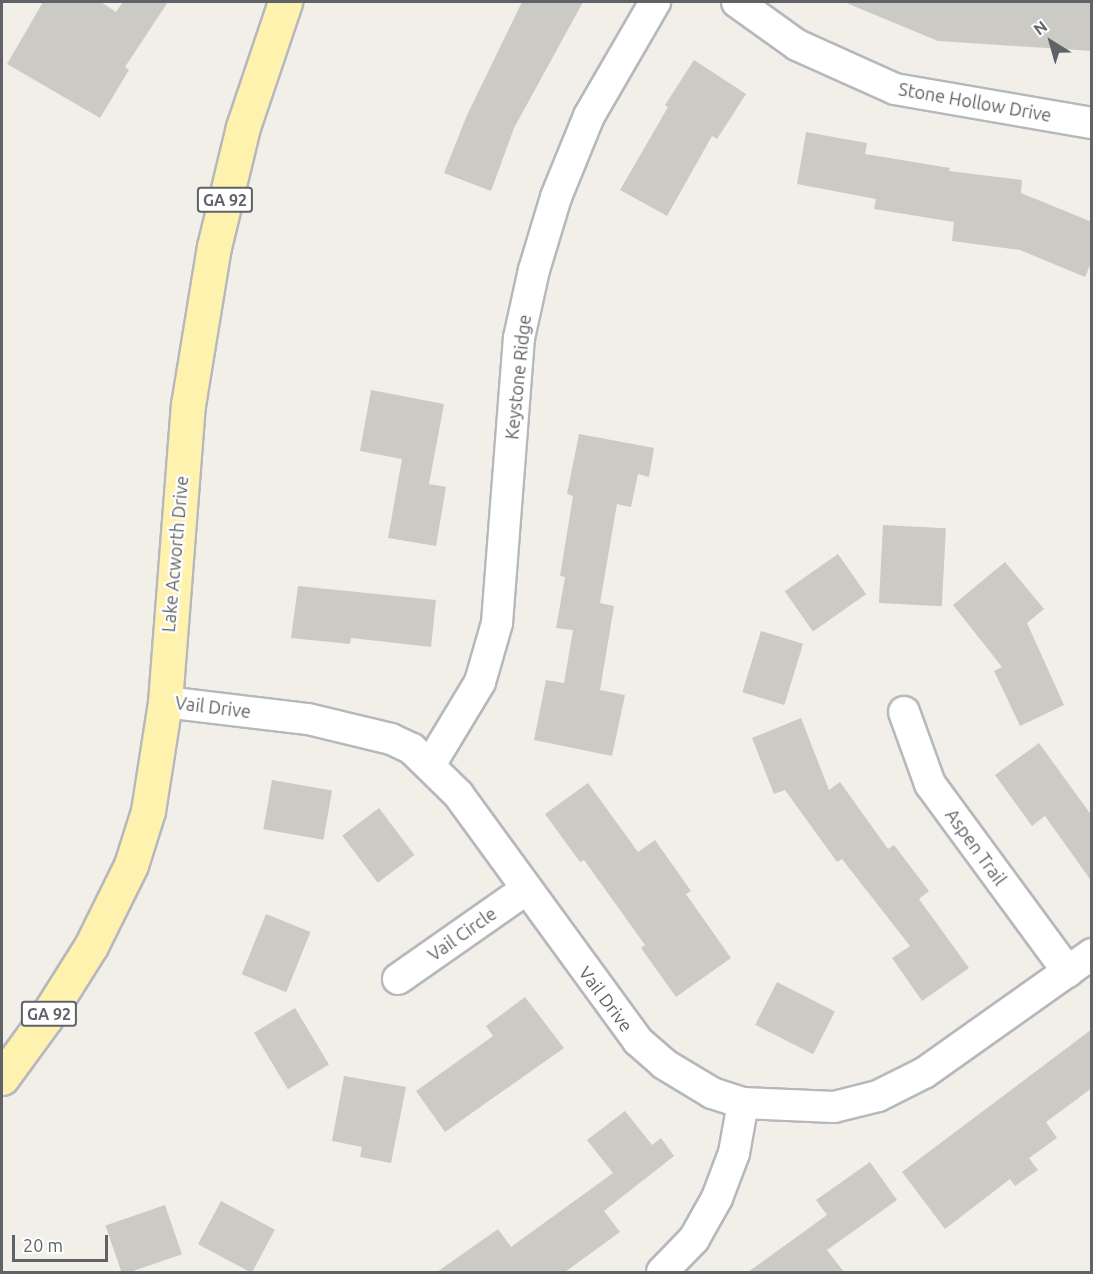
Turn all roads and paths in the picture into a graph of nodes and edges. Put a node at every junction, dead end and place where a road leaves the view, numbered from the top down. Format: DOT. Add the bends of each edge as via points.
graph roads {
  1 [pos="285,2"];
  2 [pos="655,2"];
  3 [pos="737,2"];
  4 [pos="1092,123"];
  5 [pos="165,702"];
  6 [pos="904,712"];
  7 [pos="430,765"];
  8 [pos="525,890"];
  9 [pos="1092,954"];
  10 [pos="1068,972"];
  11 [pos="398,979"];
  12 [pos="2,1078"];
  13 [pos="743,1103"];
  14 [pos="662,1272"];
  1 -- 5 [label="main road, Lake Acworth Drive / GA 92" via="243,127 214,247 188,405"];
  2 -- 7 [label="street, Keystone Ridge" via="589,116 556,197 534,270 519,338 495,634 480,682"];
  3 -- 4 [label="street, Stone Hollow Drive" via="797,45 895,89"];
  5 -- 7 [label="street, Vail Drive" via="308,719 391,739"];
  5 -- 12 [label="main road, Lake Acworth Drive / GA 92" via="159,762 131,865 88,951"];
  6 -- 10 [label="street, Aspen Trail" via="930,784"];
  7 -- 8 [label="street, Vail Drive" via="458,794"];
  8 -- 11 [label="street, Vail Circle"];
  8 -- 13 [label="street, Vail Drive" via="638,1041 664,1064 712,1093"];
  9 -- 10 [label="street, Vail Drive"];
  10 -- 13 [label="street, Vail Drive" via="924,1073 878,1096 834,1107"];
  13 -- 14 [label="street" via="734,1153 717,1198 694,1239"];
}
